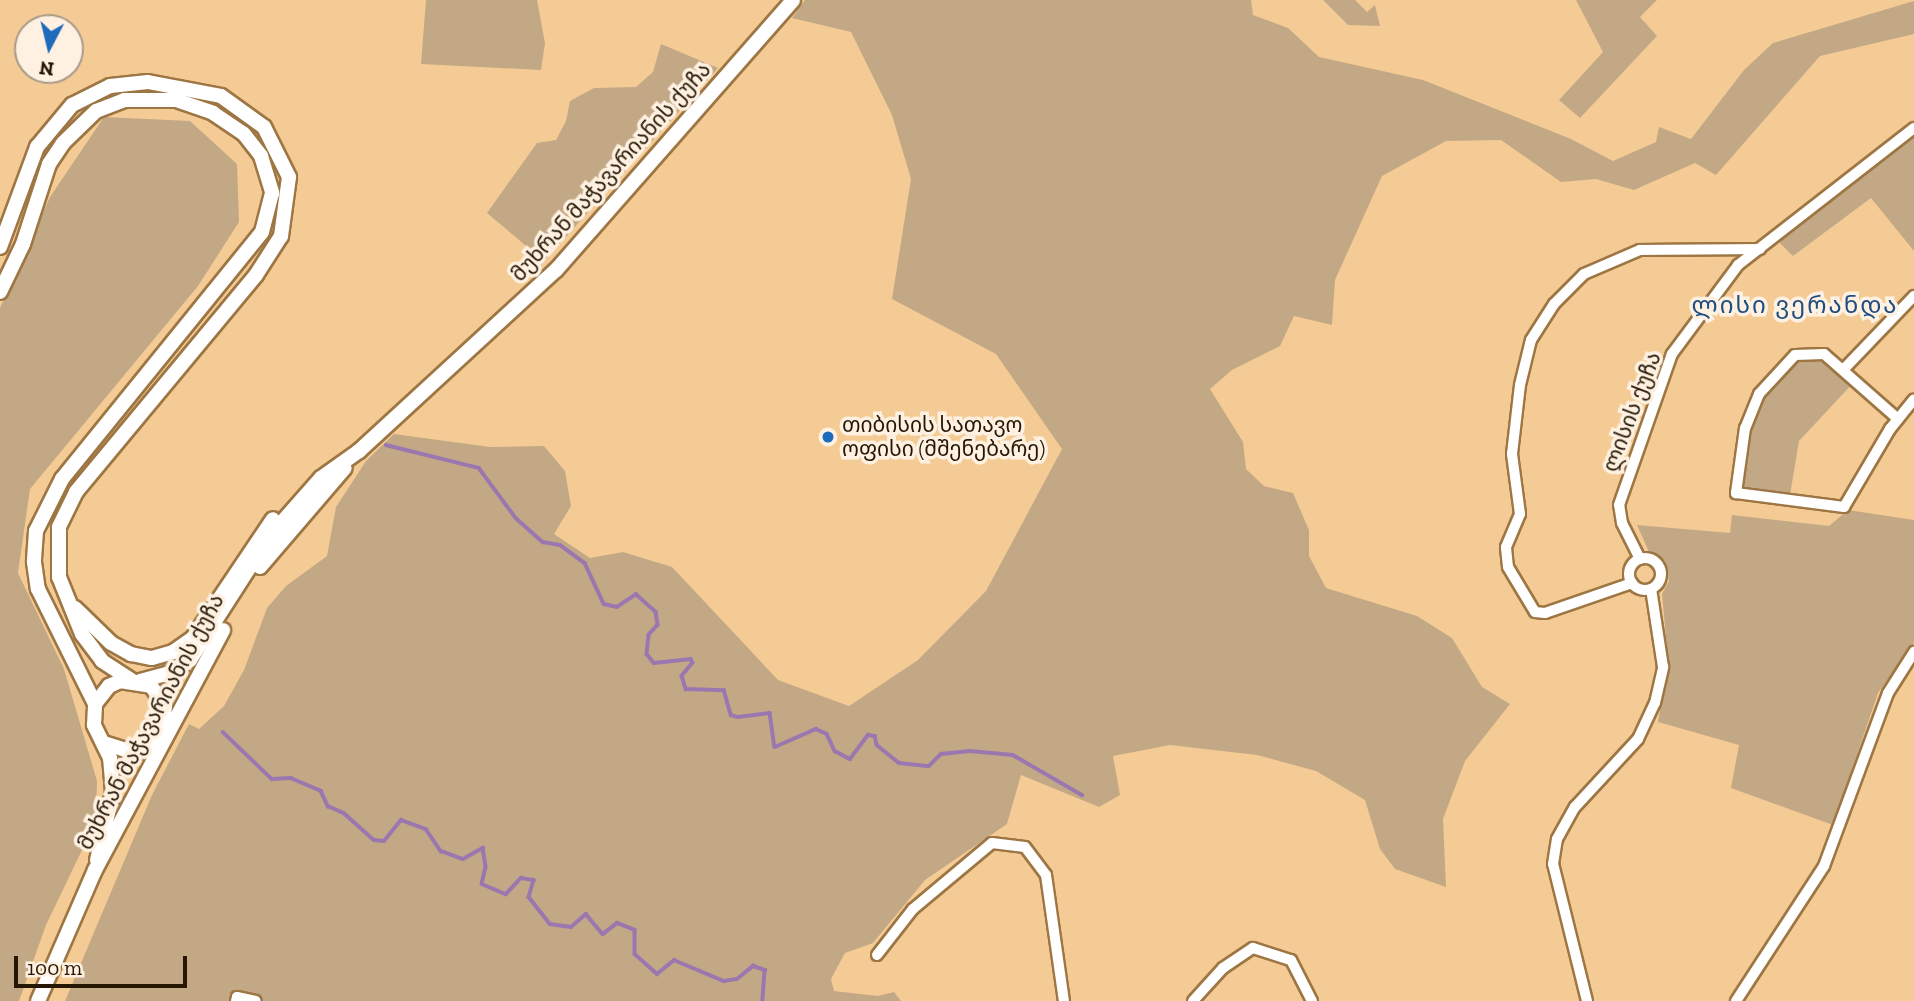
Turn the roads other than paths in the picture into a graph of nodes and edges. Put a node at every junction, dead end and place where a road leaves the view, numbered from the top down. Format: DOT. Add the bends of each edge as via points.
graph roads {
  1 [pos="793,0"];
  2 [pos="1914,128"];
  3 [pos="0,247"];
  4 [pos="1760,249"];
  5 [pos="0,292"];
  6 [pos="1914,296"];
  7 [pos="1843,370"];
  8 [pos="1914,399"];
  9 [pos="1898,419"];
  10 [pos="359,451"];
  11 [pos="321,478"];
  12 [pos="1640,559"];
  13 [pos="1632,583"];
  14 [pos="1651,589"];
  15 [pos="69,603"];
  16 [pos="1914,652"];
  17 [pos="136,680"];
  18 [pos="95,704"];
  19 [pos="162,738"];
  20 [pos="104,743"];
  21 [pos="94,870"];
  22 [pos="877,955"];
  23 [pos="38,1001"];
  24 [pos="236,1001"];
  25 [pos="256,1001"];
  26 [pos="1064,1001"];
  27 [pos="1193,1001"];
  28 [pos="1312,1001"];
  29 [pos="1587,1001"];
  30 [pos="1736,1001"];
  1 -- 10 [label="main road, მუხრან მაჭავარიანის ქუჩა" via="556,270"];
  2 -- 4 [label="street, ლისის ქუჩა"];
  3 -- 15 [label="main road" via="37,147 72,105 110,86 148,82 221,96 264,127 289,177 281,236 256,275 66,509 56,551"];
  4 -- 12 [label="street, ლისის ქუჩა" via="1738,265 1672,354 1659,383 1619,505 1622,523"];
  4 -- 13 [label="street" via="1640,250 1584,274 1554,304 1531,340 1514,440 1520,514 1506,547 1508,567 1535,612 1545,613"];
  5 -- 18 [label="main road" via="23,244 49,164 96,111 124,100 176,100 213,113 244,134 261,156 272,192 262,232 62,479 36,531 38,589"];
  6 -- 7 [label="street"];
  7 -- 9 [label="street"];
  7 -- 9 [label="street" via="1824,354 1809,352 1781,365 1759,394 1745,428 1736,493 1844,507"];
  8 -- 9 [label="street"];
  10 -- 11 [label="main road, მუხრან მაჭავარიანის ქუჩა"];
  10 -- 19 [label="main road, მუხრან მაჭავარიანის ქუჩა" via="267,556"];
  11 -- 15 [label="main road" via="263,529 206,620 173,652 152,657 121,649"];
  11 -- 17 [label="main road, მუხრან მაჭავარიანის ქუჩა" via="269,537 201,647 175,670"];
  12 -- 13 [label="street" via="1629,572"];
  12 -- 14 [label="street" via="1653,560 1659,567 1660,580"];
  13 -- 14 [label="street"];
  14 -- 29 [label="street" via="1663,667 1655,703 1638,738 1575,807 1557,839 1553,864"];
  15 -- 17 [label="main road" via="82,634 102,661"];
  16 -- 30 [label="street" via="1888,693 1824,866"];
  17 -- 18 [label="main road" via="109,686"];
  17 -- 19 [label="main road" via="151,686 165,705"];
  18 -- 20 [label="main road" via="94,725"];
  19 -- 20 [label="main road" via="135,753"];
  19 -- 21 [label="main road, მუხრან მაჭავარიანის ქუჩა" via="125,820"];
  20 -- 21 [label="main road" via="113,792"];
  21 -- 23 [label="main road, მუხრან მაჭავარიანის ქუჩა"];
  22 -- 26 [label="street" via="913,909 992,843 1025,847 1046,875"];
  24 -- 25 [label="street" via="237,997"];
  27 -- 28 [label="street" via="1223,968 1253,948 1292,960"];
}
